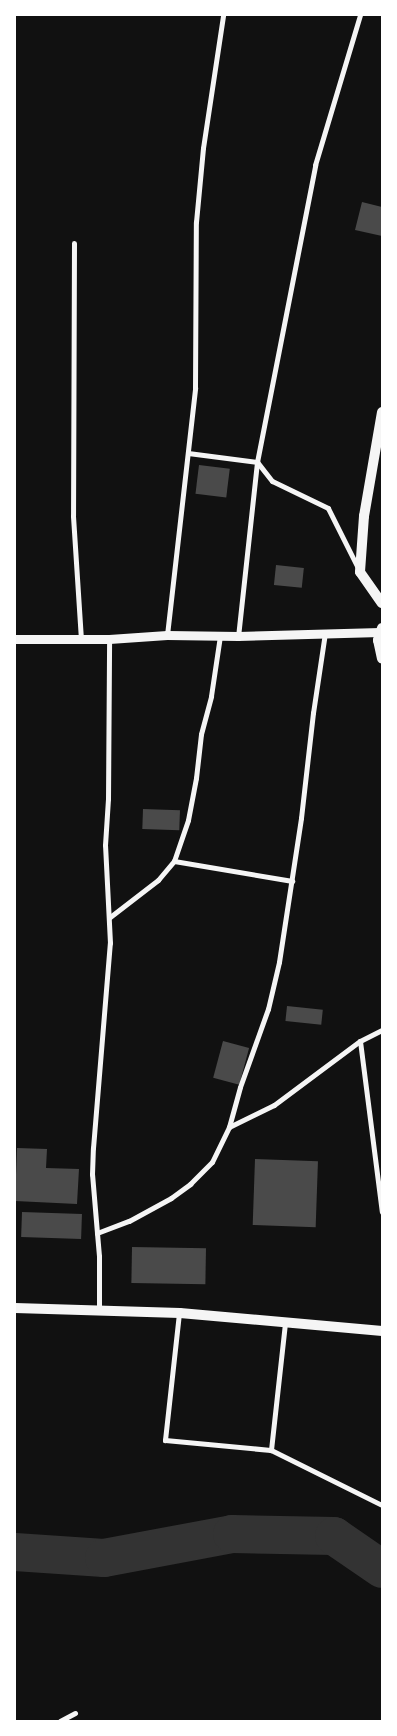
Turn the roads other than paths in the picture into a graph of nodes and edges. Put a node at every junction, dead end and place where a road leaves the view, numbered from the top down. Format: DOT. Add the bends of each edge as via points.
graph roads {
  1 [pos="224,15"];
  2 [pos="360,15"];
  3 [pos="74,243"];
  4 [pos="382,412"];
  5 [pos="188,453"];
  6 [pos="257,462"];
  7 [pos="360,572"];
  8 [pos="382,603"];
  9 [pos="381,630"];
  10 [pos="326,632"];
  11 [pos="167,635"];
  12 [pos="220,636"];
  13 [pos="238,636"];
  14 [pos="15,639"];
  15 [pos="81,639"];
  16 [pos="109,639"];
  17 [pos="382,659"];
  18 [pos="174,861"];
  19 [pos="292,882"];
  20 [pos="110,917"];
  21 [pos="382,1030"];
  22 [pos="360,1041"];
  23 [pos="229,1127"];
  24 [pos="382,1212"];
  25 [pos="97,1233"];
  26 [pos="15,1308"];
  27 [pos="100,1312"];
  28 [pos="180,1313"];
  29 [pos="285,1323"];
  30 [pos="382,1331"];
  31 [pos="271,1450"];
  32 [pos="382,1505"];
  33 [pos="75,1713"];
  34 [pos="60,1721"];
  1 -- 5 [label="street" via="203,148 196,222 194,388"];
  2 -- 6 [label="street" via="315,166"];
  3 -- 15 [label="street" via="73,516"];
  4 -- 7 [label="main road" via="364,516"];
  5 -- 6 [label="street"];
  5 -- 11 [label="street"];
  6 -- 7 [label="street" via="272,481 328,508"];
  6 -- 13 [label="street"];
  7 -- 8 [label="main road"];
  9 -- 10 [label="street"];
  9 -- 17 [label="main road" via="378,648"];
  10 -- 13 [label="street"];
  10 -- 19 [label="street"];
  11 -- 12 [label="street"];
  11 -- 16 [label="street"];
  12 -- 13 [label="street"];
  12 -- 18 [label="street" via="188,820"];
  14 -- 15 [label="street"];
  15 -- 16 [label="street"];
  16 -- 20 [label="street" via="105,845"];
  18 -- 19 [label="street"];
  18 -- 20 [label="street" via="158,880"];
  19 -- 23 [label="street" via="268,1009"];
  20 -- 25 [label="street" via="93,1148"];
  21 -- 22 [label="street"];
  22 -- 23 [label="street" via="274,1105"];
  22 -- 24 [label="street"];
  23 -- 25 [label="street" via="212,1162 190,1184 172,1198"];
  25 -- 27 [label="street"];
  26 -- 27 [label="main road"];
  27 -- 28 [label="main road"];
  28 -- 29 [label="main road"];
  28 -- 31 [label="street" via="165,1440"];
  29 -- 30 [label="main road"];
  29 -- 31 [label="street"];
  31 -- 32 [label="street"];
  33 -- 34 [label="street"];
}
